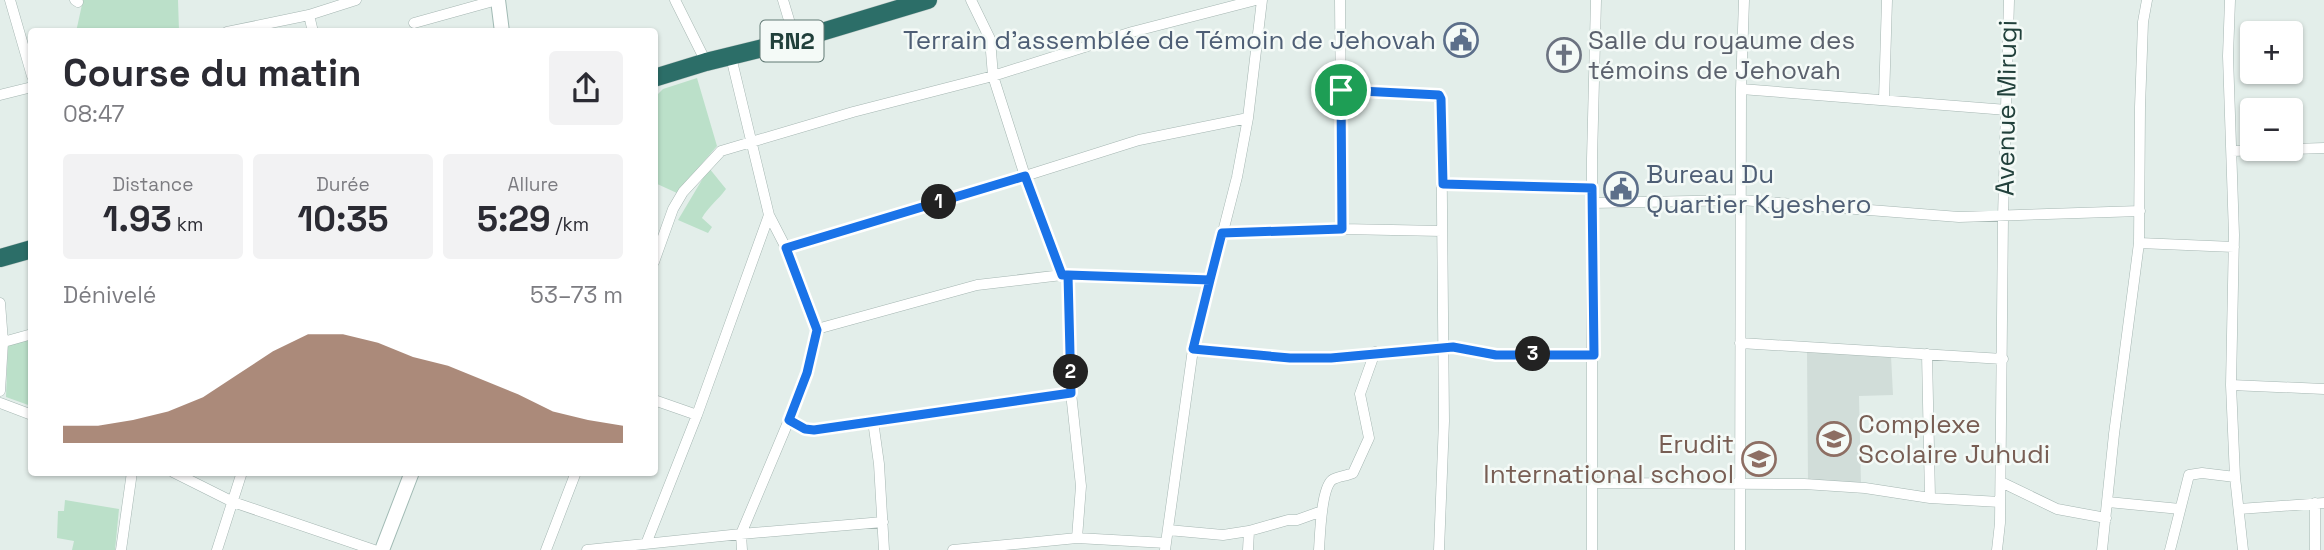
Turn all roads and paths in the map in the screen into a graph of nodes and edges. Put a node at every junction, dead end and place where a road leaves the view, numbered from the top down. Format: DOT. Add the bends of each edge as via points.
graph roads {
  1 [pos="10,0"];
  2 [pos="356,0"];
  3 [pos="497,0"];
  4 [pos="675,0"];
  5 [pos="783,0"];
  6 [pos="928,0"];
  7 [pos="971,0"];
  8 [pos="1256,0"];
  9 [pos="1262,0"];
  10 [pos="1340,0"];
  11 [pos="1596,0"];
  12 [pos="1744,0"];
  13 [pos="1886,0"];
  14 [pos="2009,0"];
  15 [pos="2147,0"];
  16 [pos="2230,0"];
  17 [pos="324,4"];
  18 [pos="309,15"];
  19 [pos="414,23"];
  20 [pos="246,28"];
  21 [pos="312,28"];
  22 [pos="501,28"];
  23 [pos="795,40"];
  24 [pos="731,57"];
  25 [pos="28,62"];
  26 [pos="706,62"];
  27 [pos="993,76"];
  28 [pos="658,77"];
  29 [pos="28,88"];
  30 [pos="1741,89"];
  31 [pos="1341,90"];
  32 [pos="0,95"];
  33 [pos="1884,100"];
  34 [pos="2007,110"];
  35 [pos="1248,118"];
  36 [pos="753,140"];
  37 [pos="2324,148"];
  38 [pos="2232,151"];
  39 [pos="1025,176"];
  40 [pos="1443,184"];
  41 [pos="1592,188"];
  42 [pos="1741,200"];
  43 [pos="1592,203"];
  44 [pos="2140,211"];
  45 [pos="769,215"];
  46 [pos="2003,217"];
  47 [pos="1342,229"];
  48 [pos="1442,231"];
  49 [pos="1222,233"];
  50 [pos="2139,243"];
  51 [pos="2234,247"];
  52 [pos="786,248"];
  53 [pos="28,250"];
  54 [pos="658,251"];
  55 [pos="0,258"];
  56 [pos="1065,275"];
  57 [pos="1210,280"];
  58 [pos="0,303"];
  59 [pos="817,330"];
  60 [pos="28,335"];
  61 [pos="1,342"];
  62 [pos="1740,343"];
  63 [pos="1193,349"];
  64 [pos="1443,349"];
  65 [pos="1375,352"];
  66 [pos="1927,354"];
  67 [pos="1594,355"];
  68 [pos="2003,359"];
  69 [pos="2231,386"];
  70 [pos="2324,389"];
  71 [pos="0,391"];
  72 [pos="1071,393"];
  73 [pos="658,401"];
  74 [pos="0,403"];
  75 [pos="28,414"];
  76 [pos="697,415"];
  77 [pos="789,420"];
  78 [pos="873,421"];
  79 [pos="131,476"];
  80 [pos="181,476"];
  81 [pos="241,476"];
  82 [pos="410,476"];
  83 [pos="574,476"];
  84 [pos="2235,477"];
  85 [pos="2001,482"];
  86 [pos="1592,483"];
  87 [pos="1740,483"];
  88 [pos="1930,498"];
  89 [pos="233,502"];
  90 [pos="2000,502"];
  91 [pos="2108,502"];
  92 [pos="2319,503"];
  93 [pos="2180,509"];
  94 [pos="2239,509"];
  95 [pos="1322,511"];
  96 [pos="2106,518"];
  97 [pos="883,522"];
  98 [pos="1168,530"];
  99 [pos="1250,531"];
  100 [pos="741,534"];
  101 [pos="1077,538"];
  102 [pos="646,544"];
  103 [pos="1061,545"];
  104 [pos="1166,546"];
  105 [pos="121,550"];
  106 [pos="217,550"];
  107 [pos="374,550"];
  108 [pos="382,550"];
  109 [pos="546,550"];
  110 [pos="587,550"];
  111 [pos="742,550"];
  112 [pos="884,550"];
  113 [pos="953,550"];
  114 [pos="1248,550"];
  115 [pos="1320,550"];
  116 [pos="1439,550"];
  117 [pos="1592,550"];
  118 [pos="1740,550"];
  119 [pos="1997,550"];
  120 [pos="2102,550"];
  121 [pos="2170,550"];
  122 [pos="2243,550"];
  123 [pos="2315,550"];
  1 -- 25 [label="street"];
  2 -- 17 [label="street"];
  3 -- 19 [label="street"];
  3 -- 22 [label="street"];
  4 -- 26 [label="street"];
  5 -- 23 [label="street"];
  6 -- 23 [label="highway, RN2"];
  7 -- 27 [label="street" via="991,44"];
  8 -- 27 [label="street" via="1132,32"];
  9 -- 35 [label="street"];
  10 -- 31 [label="street"];
  11 -- 41 [label="street"];
  12 -- 30 [label="street"];
  13 -- 33 [label="street"];
  14 -- 34 [label="street, Avenue Mirugi"];
  15 -- 44 [label="street"];
  16 -- 38 [label="street"];
  17 -- 18 [label="street"];
  18 -- 20 [label="street"];
  18 -- 21 [label="street"];
  23 -- 24 [label="highway, RN2"];
  24 -- 26 [label="highway, RN2"];
  24 -- 36 [label="street"];
  26 -- 28 [label="highway, RN2"];
  27 -- 36 [label="street"];
  27 -- 39 [label="street"];
  29 -- 32 [label="street"];
  30 -- 33 [label="street"];
  30 -- 42 [label="street"];
  31 -- 40 [label="street" via="1439,95"];
  31 -- 47 [label="street"];
  33 -- 34 [label="street"];
  34 -- 46 [label="street, Avenue Mirugi"];
  35 -- 39 [label="street" via="1139,140"];
  35 -- 49 [label="street"];
  36 -- 45 [label="street"];
  36 -- 54 [label="street" via="721,151 683,192"];
  37 -- 38 [label="street"];
  38 -- 51 [label="street"];
  39 -- 52 [label="street"];
  39 -- 56 [label="street"];
  40 -- 41 [label="street"];
  40 -- 48 [label="street"];
  41 -- 43 [label="street"];
  42 -- 43 [label="street"];
  42 -- 46 [label="street"];
  42 -- 62 [label="street"];
  43 -- 67 [label="street"];
  44 -- 46 [label="street"];
  44 -- 50 [label="street"];
  45 -- 52 [label="street"];
  45 -- 76 [label="street"];
  46 -- 68 [label="street, Avenue Mirugi"];
  47 -- 48 [label="street"];
  47 -- 49 [label="street"];
  48 -- 64 [label="street"];
  49 -- 57 [label="street"];
  50 -- 51 [label="street"];
  50 -- 91 [label="street"];
  51 -- 69 [label="street"];
  52 -- 59 [label="street"];
  53 -- 55 [label="highway"];
  56 -- 57 [label="street"];
  56 -- 59 [label="street" via="957,289"];
  56 -- 72 [label="street"];
  57 -- 63 [label="street"];
  58 -- 61 [label="street"];
  59 -- 77 [label="street"];
  60 -- 61 [label="street"];
  61 -- 71 [label="street"];
  62 -- 66 [label="street"];
  62 -- 87 [label="street"];
  63 -- 65 [label="street" via="1290,358"];
  63 -- 98 [label="street"];
  64 -- 65 [label="street"];
  64 -- 67 [label="street" via="1496,355"];
  64 -- 116 [label="street"];
  65 -- 95 [label="street" via="1360,394 1369,438 1353,473 1331,482"];
  66 -- 68 [label="street"];
  66 -- 88 [label="street"];
  67 -- 86 [label="street"];
  68 -- 85 [label="street, Avenue Mirugi"];
  69 -- 70 [label="street"];
  69 -- 84 [label="street"];
  72 -- 78 [label="street"];
  72 -- 101 [label="street" via="1081,485"];
  73 -- 76 [label="street"];
  74 -- 75 [label="street"];
  76 -- 102 [label="street"];
  77 -- 78 [label="street" via="814,430"];
  77 -- 100 [label="street"];
  78 -- 97 [label="street"];
  79 -- 105 [label="street"];
  80 -- 89 [label="street"];
  81 -- 89 [label="street"];
  82 -- 108 [label="street"];
  83 -- 109 [label="street"];
  84 -- 93 [label="street" via="2189,475"];
  84 -- 94 [label="street"];
  85 -- 90 [label="street, Avenue Mirugi"];
  85 -- 96 [label="street" via="2057,509"];
  86 -- 87 [label="street"];
  86 -- 117 [label="street"];
  87 -- 88 [label="street" via="1865,488"];
  87 -- 118 [label="street"];
  88 -- 90 [label="street"];
  89 -- 106 [label="street"];
  89 -- 107 [label="street"];
  90 -- 119 [label="street, Avenue Mirugi"];
  91 -- 93 [label="street"];
  91 -- 96 [label="street"];
  92 -- 94 [label="street"];
  92 -- 123 [label="street"];
  93 -- 121 [label="street"];
  94 -- 122 [label="street"];
  95 -- 99 [label="street"];
  95 -- 115 [label="street"];
  96 -- 120 [label="street"];
  97 -- 100 [label="street"];
  97 -- 112 [label="street"];
  98 -- 99 [label="street" via="1216,535"];
  98 -- 104 [label="street"];
  99 -- 114 [label="street"];
  100 -- 102 [label="street"];
  100 -- 111 [label="street"];
  101 -- 103 [label="street"];
  101 -- 104 [label="street"];
  102 -- 110 [label="street"];
  103 -- 113 [label="street"];
}
